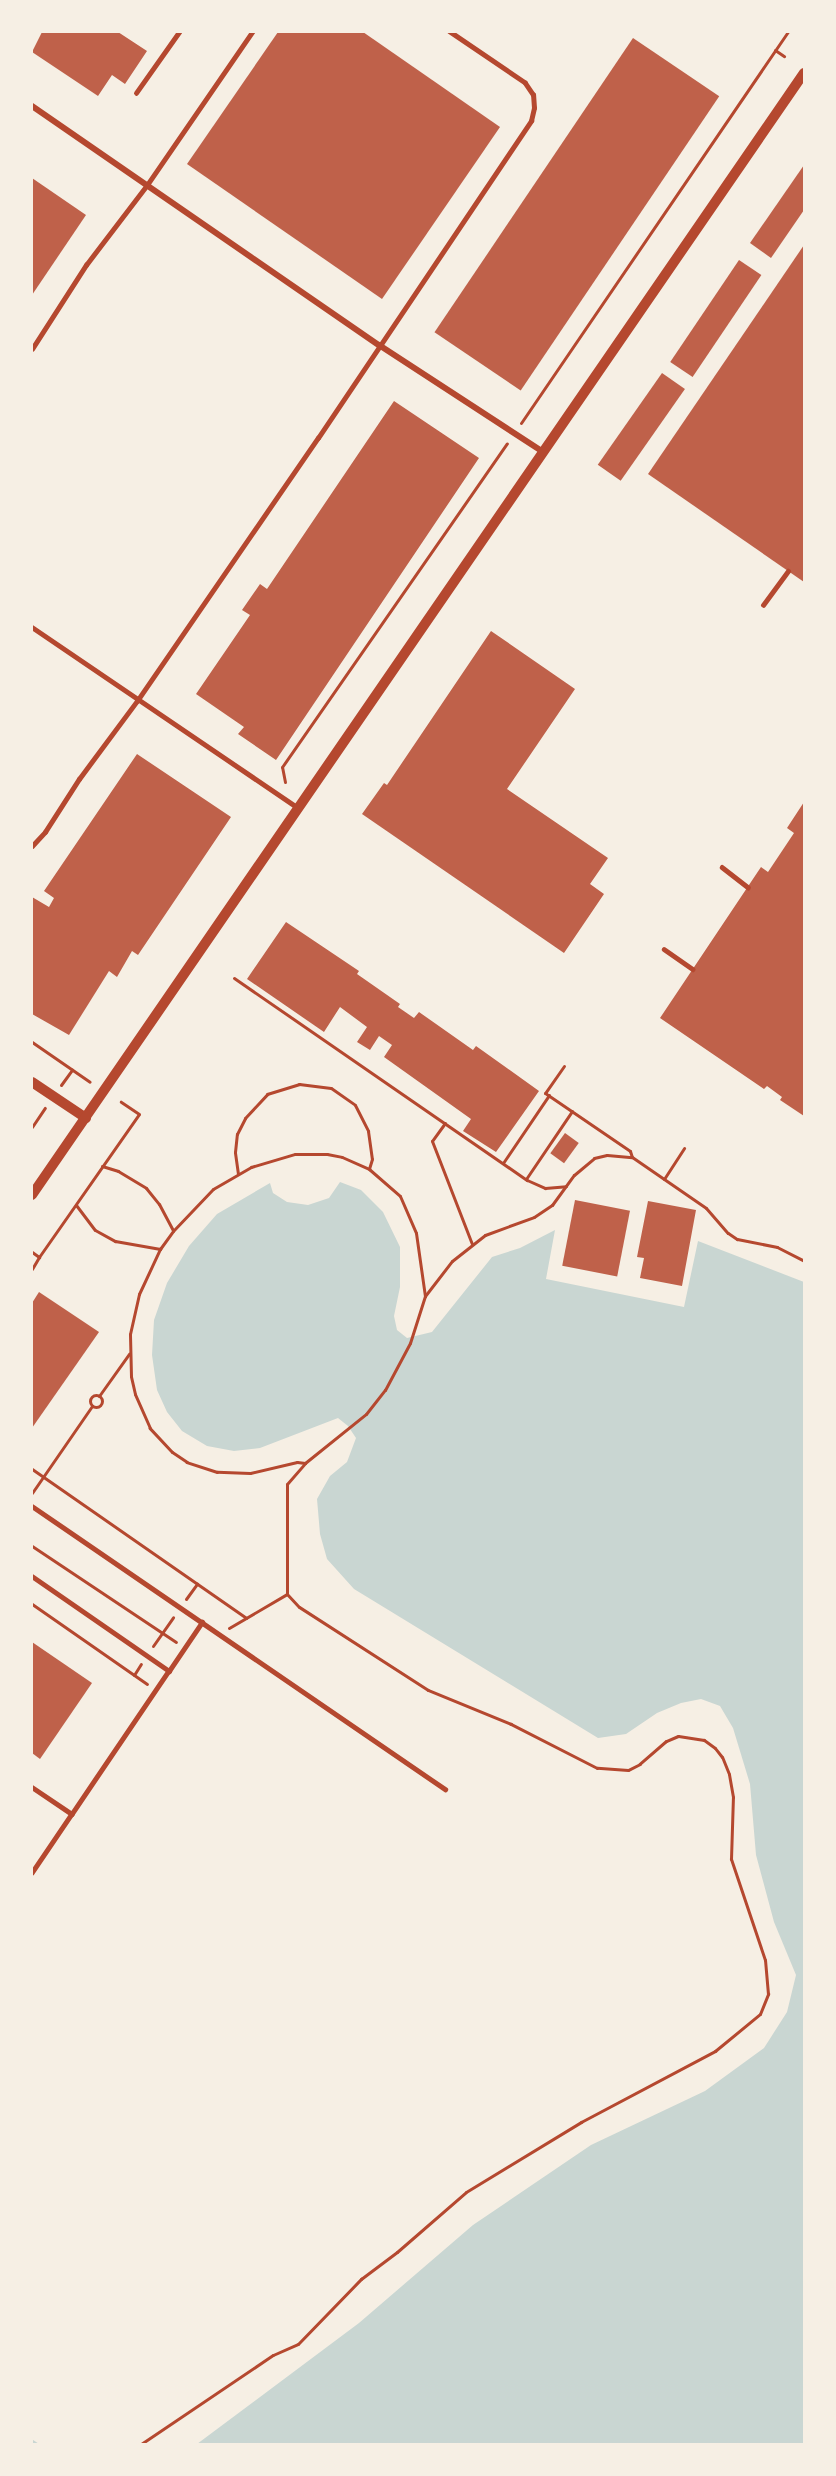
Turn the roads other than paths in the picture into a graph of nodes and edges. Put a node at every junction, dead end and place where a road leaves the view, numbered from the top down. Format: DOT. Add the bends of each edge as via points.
graph roads {
  1 [pos="179,32"];
  2 [pos="252,32"];
  3 [pos="450,32"];
  4 [pos="804,73"];
  5 [pos="136,93"];
  6 [pos="32,106"];
  7 [pos="147,185"];
  8 [pos="380,345"];
  9 [pos="32,349"];
  10 [pos="543,452"];
  11 [pos="788,571"];
  12 [pos="763,605"];
  13 [pos="32,627"];
  14 [pos="137,701"];
  15 [pos="299,808"];
  16 [pos="32,846"];
  17 [pos="722,867"];
  18 [pos="748,887"];
  19 [pos="664,949"];
  20 [pos="693,969"];
  21 [pos="32,1082"];
  22 [pos="86,1119"];
  23 [pos="32,1195"];
  24 [pos="32,1506"];
  25 [pos="32,1576"];
  26 [pos="202,1622"];
  27 [pos="169,1671"];
  28 [pos="32,1787"];
  29 [pos="446,1789"];
  30 [pos="72,1814"];
  31 [pos="32,1873"];
  1 -- 5 [label="lane"];
  2 -- 7 [label="lane"];
  3 -- 8 [label="lane" via="525,83 533,95 533,115"];
  4 -- 10 [label="street"];
  6 -- 7 [label="street"];
  7 -- 8 [label="street"];
  7 -- 9 [label="lane" via="86,265"];
  8 -- 10 [label="street"];
  8 -- 14 [label="lane"];
  10 -- 15 [label="street"];
  11 -- 12 [label="lane"];
  13 -- 14 [label="lane"];
  14 -- 15 [label="lane"];
  14 -- 16 [label="lane"];
  15 -- 22 [label="street"];
  17 -- 18 [label="lane"];
  19 -- 20 [label="lane"];
  21 -- 22 [label="street"];
  22 -- 23 [label="street"];
  24 -- 26 [label="lane"];
  25 -- 27 [label="lane"];
  26 -- 27 [label="lane"];
  26 -- 29 [label="lane"];
  27 -- 30 [label="lane"];
  28 -- 30 [label="lane"];
  30 -- 31 [label="lane"];
}
